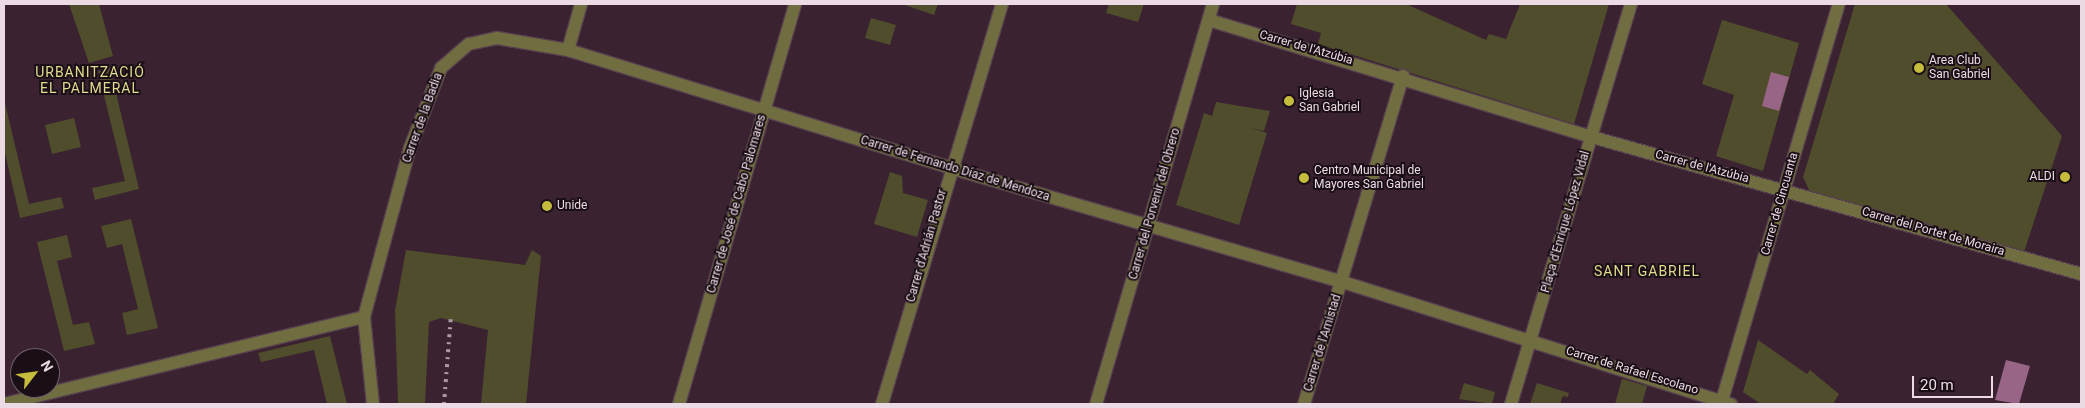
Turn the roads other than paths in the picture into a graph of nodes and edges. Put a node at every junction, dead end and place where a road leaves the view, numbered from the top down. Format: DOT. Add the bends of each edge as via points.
graph roads {
  1 [pos="581,4"];
  2 [pos="795,4"];
  3 [pos="1002,4"];
  4 [pos="1214,4"];
  5 [pos="1631,4"];
  6 [pos="1839,4"];
  7 [pos="1209,20"];
  8 [pos="568,50"];
  9 [pos="1402,76"];
  10 [pos="764,112"];
  11 [pos="1592,137"];
  12 [pos="949,168"];
  13 [pos="1784,189"];
  14 [pos="1148,226"];
  15 [pos="2081,274"];
  16 [pos="1344,282"];
  17 [pos="364,317"];
  18 [pos="1531,341"];
  19 [pos="1725,402"];
  20 [pos="4,404"];
  21 [pos="373,404"];
  22 [pos="679,404"];
  23 [pos="882,404"];
  24 [pos="1096,404"];
  25 [pos="1304,404"];
  26 [pos="1511,404"];
  1 -- 8 [label="street"];
  2 -- 10 [label="street, Carrer de José de Cabo Palomares"];
  3 -- 12 [label="street, Carrer d'Adrián Pastor"];
  4 -- 7 [label="street, Carrer del Porvenir del Obrero"];
  5 -- 11 [label="street"];
  6 -- 13 [label="street, Carrer de Cincuanta"];
  7 -- 9 [label="street, Carrer de l'Atzúbia"];
  7 -- 14 [label="street, Carrer del Porvenir del Obrero"];
  8 -- 10 [label="street, Carrer de Fernando Díaz de Mendoza"];
  8 -- 17 [label="street, Carrer de la Badia" via="497,38 468,44 441,68 410,148"];
  9 -- 11 [label="street, Plaça d'Enrique López Vidal"];
  9 -- 16 [label="street"];
  10 -- 12 [label="street, Carrer de Fernando Díaz de Mendoza"];
  10 -- 22 [label="street, Carrer de José de Cabo Palomares"];
  11 -- 13 [label="street, Carrer de l'Atzúbia"];
  11 -- 18 [label="street, Plaça d'Enrique López Vidal"];
  12 -- 14 [label="street, Carrer de Fernando Díaz de Mendoza"];
  12 -- 23 [label="street, Carrer d'Adrián Pastor"];
  13 -- 15 [label="street, Carrer del Portet de Moraira"];
  13 -- 19 [label="street, Carrer de Cincuanta"];
  14 -- 16 [label="street, Carrer de Fernando Díaz de Mendoza"];
  14 -- 24 [label="street, Carrer del Porvenir del Obrero"];
  16 -- 18 [label="street"];
  16 -- 25 [label="street, Carrer de l'Amistad"];
  17 -- 20 [label="street"];
  17 -- 21 [label="street"];
  18 -- 19 [label="street, Carrer de Rafael Escolano"];
  18 -- 26 [label="street, Plaça d'Enrique López Vidal"];
}
